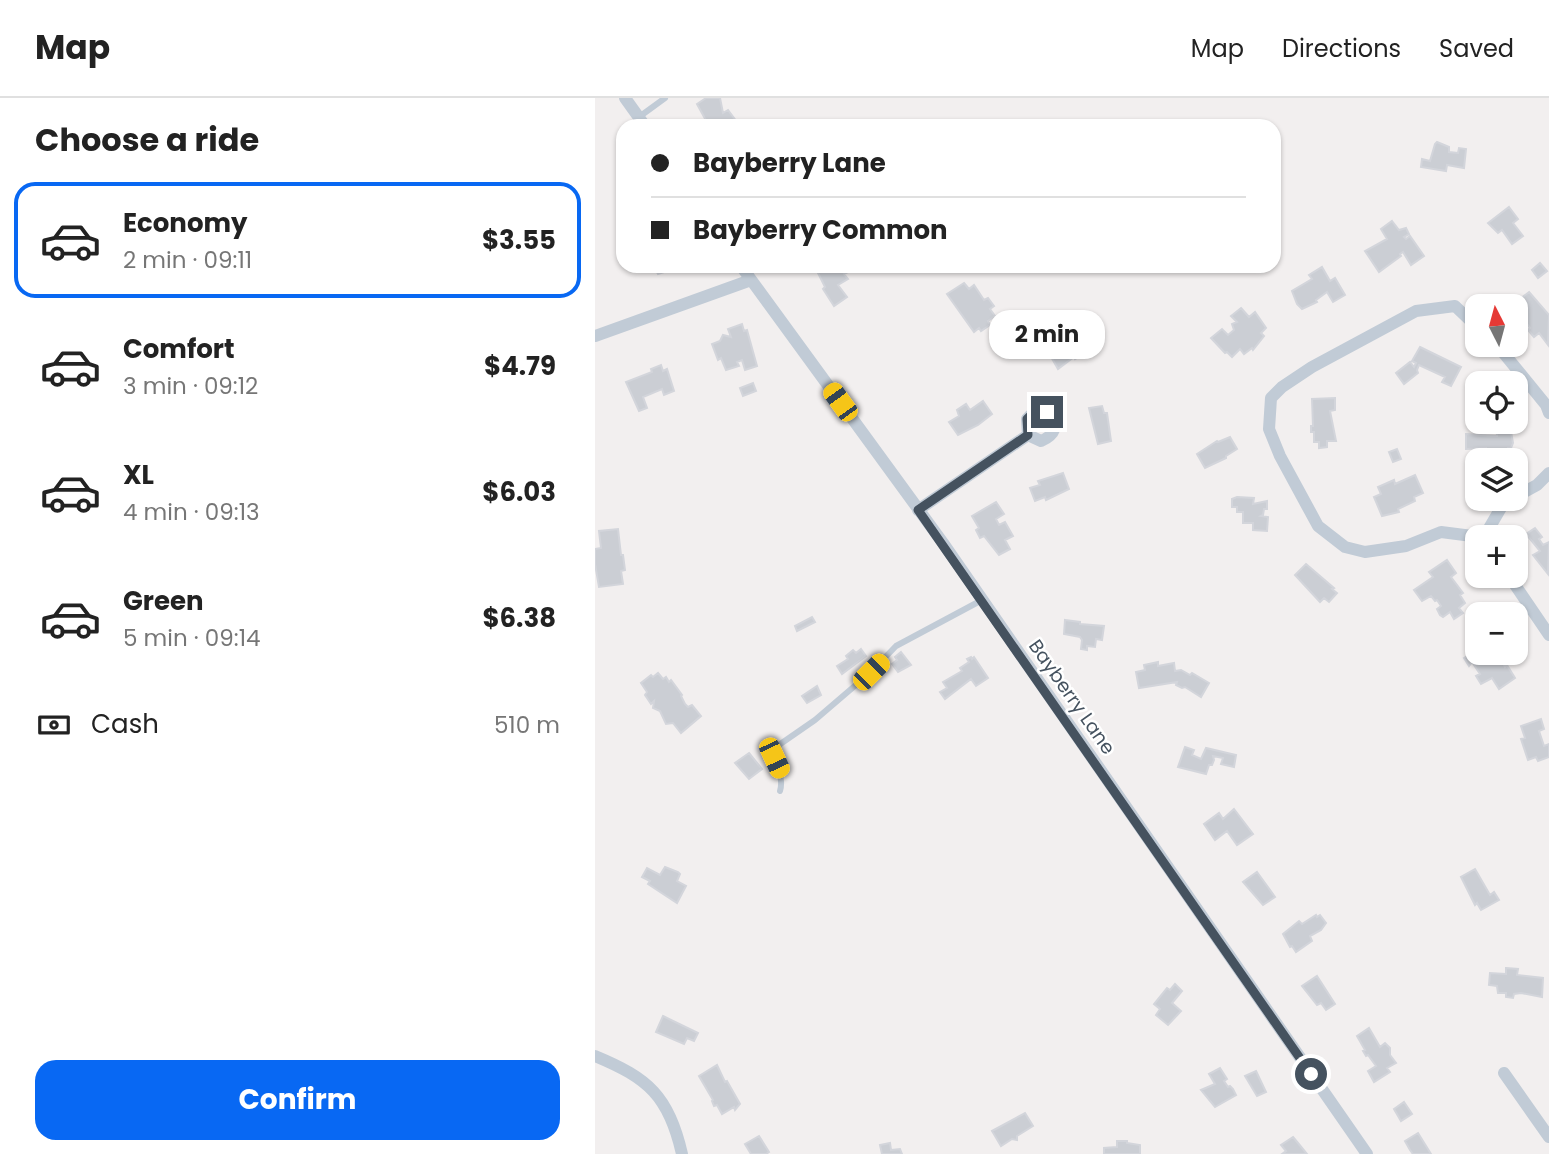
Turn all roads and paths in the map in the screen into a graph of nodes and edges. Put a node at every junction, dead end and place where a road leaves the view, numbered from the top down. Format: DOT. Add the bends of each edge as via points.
graph roads {
  1 [pos="625,98"];
  2 [pos="665,98"];
  3 [pos="641,119"];
  4 [pos="644,119"];
  5 [pos="746,273"];
  6 [pos="751,280"];
  7 [pos="1465,316"];
  8 [pos="595,336"];
  9 [pos="1507,357"];
  10 [pos="1548,407"];
  11 [pos="1028,435"];
  12 [pos="1549,473"];
  13 [pos="1528,490"];
  14 [pos="918,510"];
  15 [pos="1465,535"];
  16 [pos="1517,588"];
  17 [pos="982,600"];
  18 [pos="1549,635"];
  19 [pos="780,791"];
  20 [pos="595,1056"];
  21 [pos="1504,1073"];
  22 [pos="1549,1137"];
  23 [pos="683,1154"];
  24 [pos="1367,1154"];
  1 -- 3 [label="street"];
  2 -- 4 [label="lane"];
  5 -- 6 [label="street, Bayberry Lane"];
  6 -- 8 [label="street"];
  6 -- 14 [label="street, Bayberry Lane"];
  7 -- 15 [label="street" via="1455,306 1416,311 1312,367 1271,398 1269,429 1318,526 1345,547 1365,552 1406,546 1441,532"];
  9 -- 10 [label="street"];
  11 -- 14 [label="street"];
  12 -- 13 [label="street"];
  14 -- 17 [label="street, Bayberry Lane"];
  16 -- 18 [label="street"];
  17 -- 19 [label="lane" via="896,646 815,720 776,747"];
  17 -- 24 [label="street, Bayberry Lane"];
  20 -- 23 [label="street" via="641,1078 655,1090"];
  21 -- 22 [label="street"];
}
